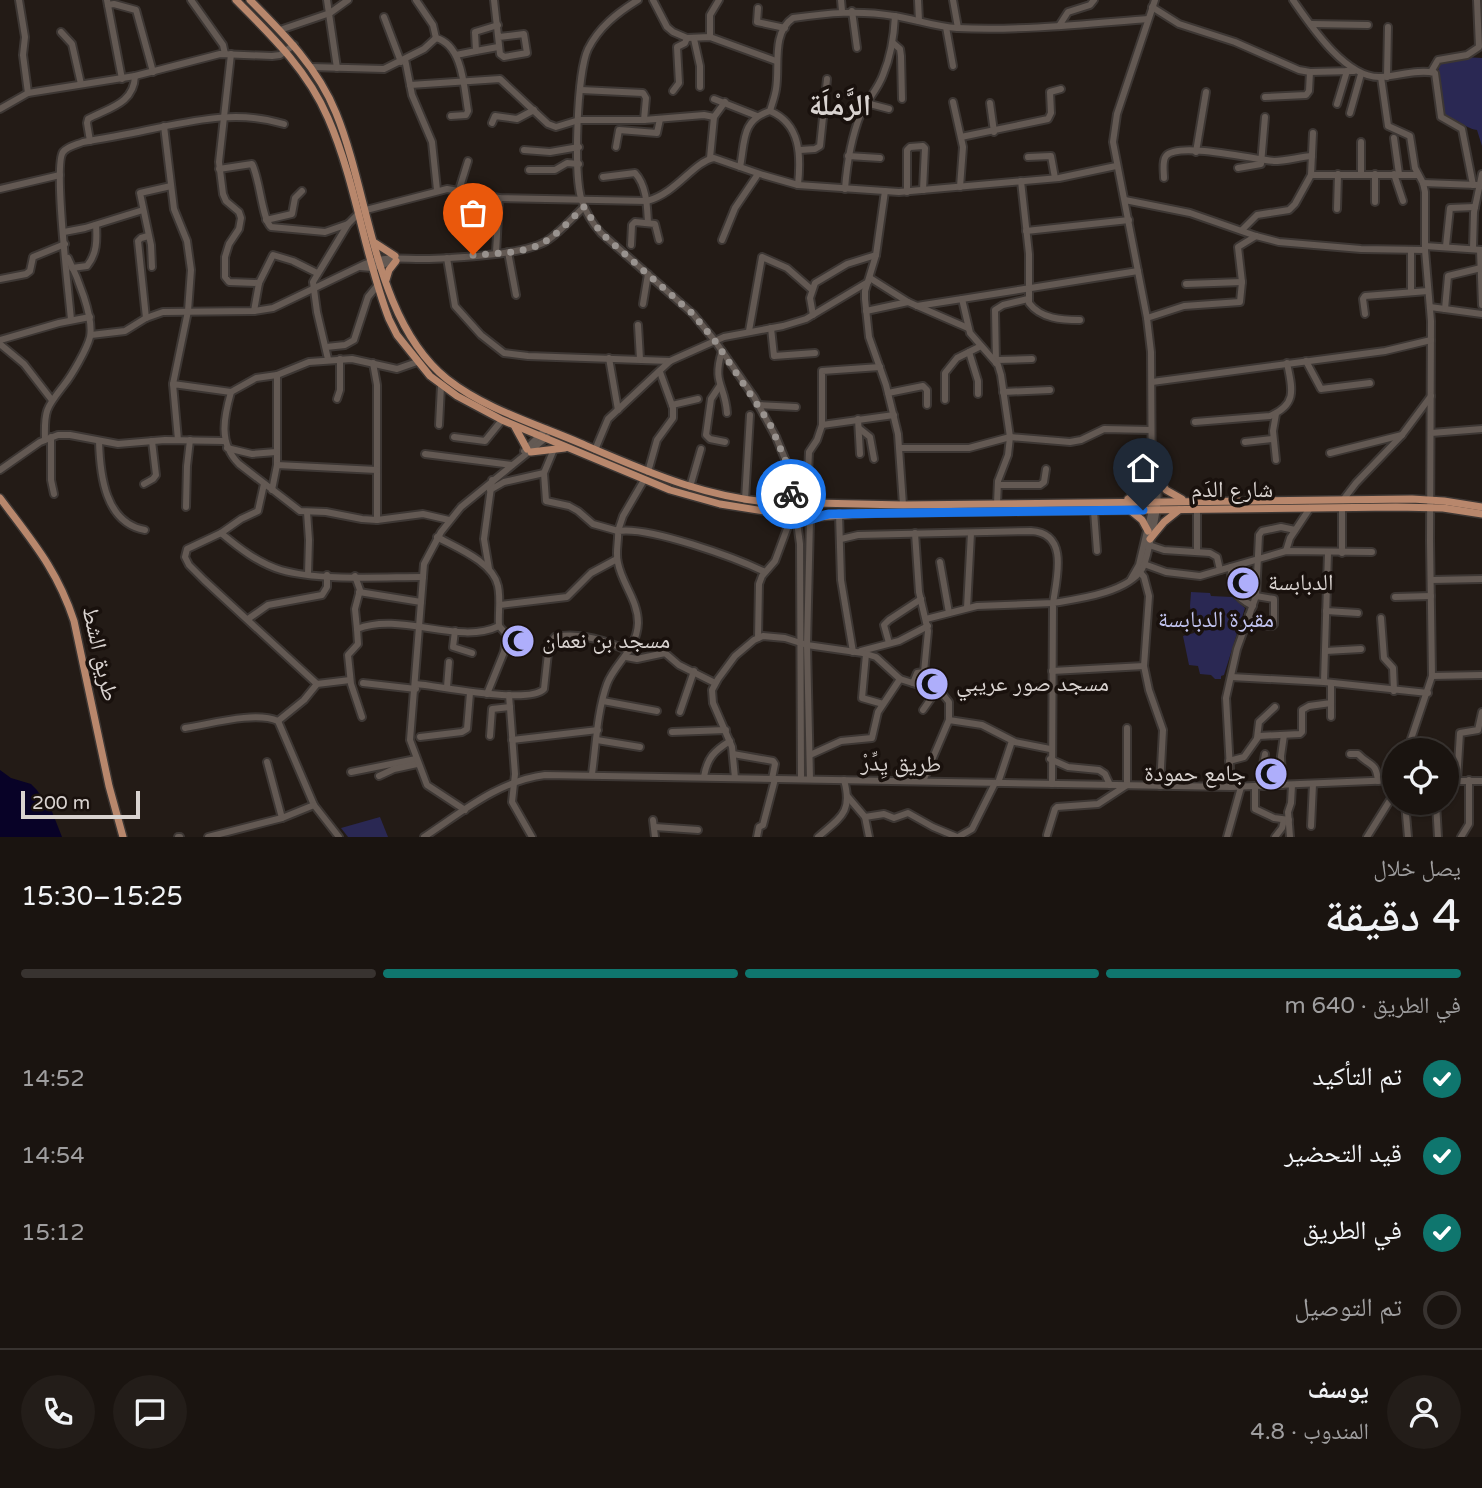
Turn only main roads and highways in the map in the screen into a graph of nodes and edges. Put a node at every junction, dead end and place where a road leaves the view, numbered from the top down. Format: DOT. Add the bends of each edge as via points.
graph roads {
  1 [pos="236,0"];
  2 [pos="250,0"];
  3 [pos="375,243"];
  4 [pos="386,280"];
  5 [pos="512,424"];
  6 [pos="566,448"];
  7 [pos="0,498"];
  8 [pos="790,500"];
  9 [pos="1185,501"];
  10 [pos="1120,502"];
  11 [pos="815,503"];
  12 [pos="1430,503"];
  13 [pos="1343,504"];
  14 [pos="1482,507"];
  15 [pos="1131,510"];
  16 [pos="1180,510"];
  17 [pos="1482,514"];
  18 [pos="793,518"];
  19 [pos="812,518"];
  20 [pos="123,837"];
  1 -- 5 [label="main road" via="286,51 328,117 377,286 397,335 441,386"];
  2 -- 3 [label="main road" via="294,45 336,112"];
  3 -- 4 [label="main road"];
  3 -- 4 [label="main road" via="398,258"];
  4 -- 8 [label="main road" via="404,326 425,356 446,378 480,400 690,487 745,500"];
  5 -- 6 [label="main road"];
  5 -- 6 [label="main road" via="529,450"];
  6 -- 18 [label="main road" via="720,504"];
  7 -- 20 [label="main road, طريق الشط" via="45,557 66,597"];
  8 -- 11 [label="main road" via="805,494"];
  8 -- 18 [label="main road"];
  9 -- 10 [label="main road, شارع الدَم"];
  9 -- 10 [label="main road" via="1154,477 1140,493"];
  9 -- 13 [label="main road, شارع الدَم"];
  10 -- 11 [label="main road, شارع الدَم"];
  11 -- 19 [label="main road"];
  12 -- 13 [label="main road, شارع الدَم"];
  12 -- 14 [label="main road, شارع الدَم"];
  12 -- 17 [label="main road, شارع الدَم"];
  13 -- 16 [label="main road, شارع الدَم"];
  15 -- 16 [label="main road, شارع الدَم"];
  15 -- 16 [label="main road" via="1142,520 1149,538"];
  15 -- 19 [label="main road, شارع الدَم"];
  18 -- 19 [label="main road"];
}
